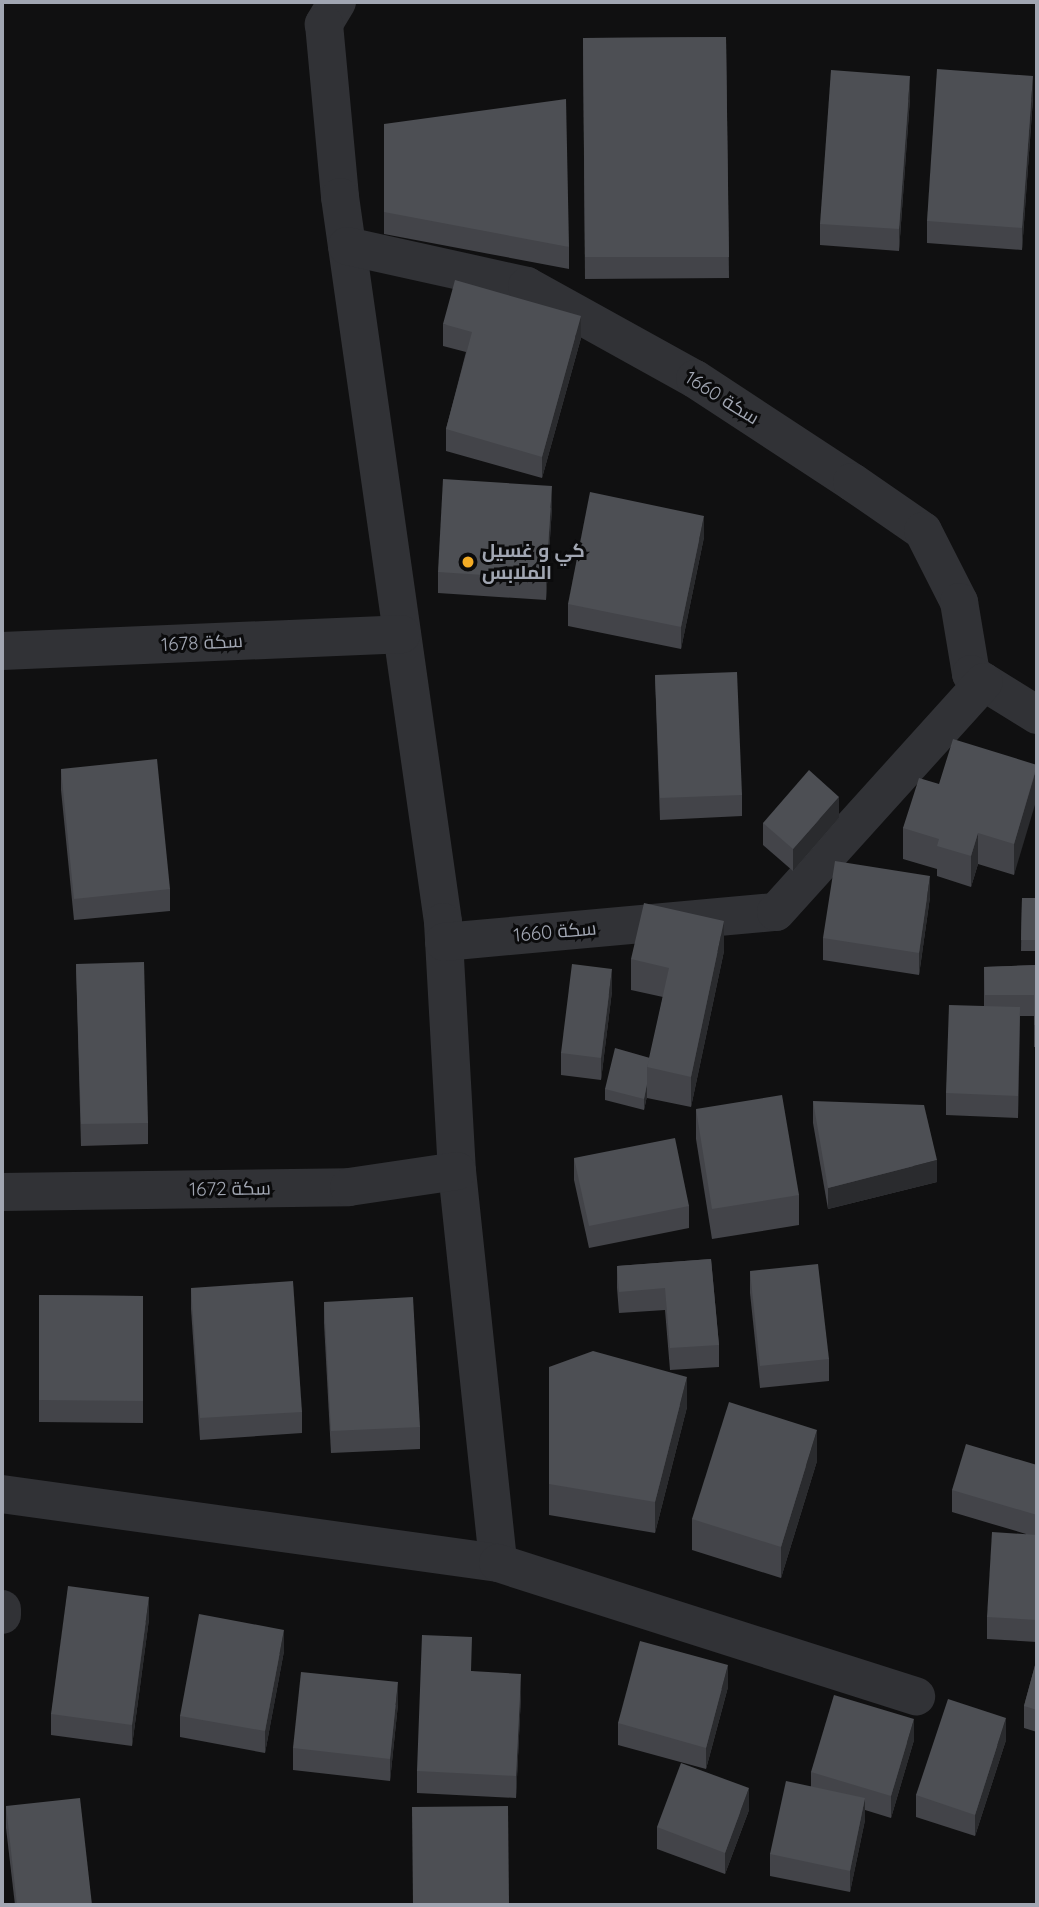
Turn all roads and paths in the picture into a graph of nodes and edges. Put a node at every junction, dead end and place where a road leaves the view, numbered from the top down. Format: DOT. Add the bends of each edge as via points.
graph roads {
  1 [pos="337,2"];
  2 [pos="347,246"];
  3 [pos="402,634"];
  4 [pos="2,652"];
  5 [pos="985,682"];
  6 [pos="1037,715"];
  7 [pos="444,942"];
  8 [pos="457,1171"];
  9 [pos="2,1192"];
  10 [pos="2,1494"];
  11 [pos="498,1563"];
  12 [pos="2,1609"];
  13 [pos="2,1615"];
  14 [pos="916,1696"];
  1 -- 2 [label="street" via="324,24"];
  2 -- 3 [label="street"];
  2 -- 5 [label="street, سكة 1660" via="527,286 695,379 852,482 923,531 958,602 971,674"];
  3 -- 4 [label="street, سكة 1678"];
  3 -- 7 [label="street"];
  5 -- 6 [label="street, سكة 1660"];
  5 -- 7 [label="street, سكة 1660" via="776,912"];
  7 -- 8 [label="street"];
  8 -- 9 [label="street, سكة 1672" via="349,1187"];
  8 -- 11 [label="street"];
  10 -- 11 [label="street"];
  11 -- 14 [label="street"];
  12 -- 13 [label="street"];
}
